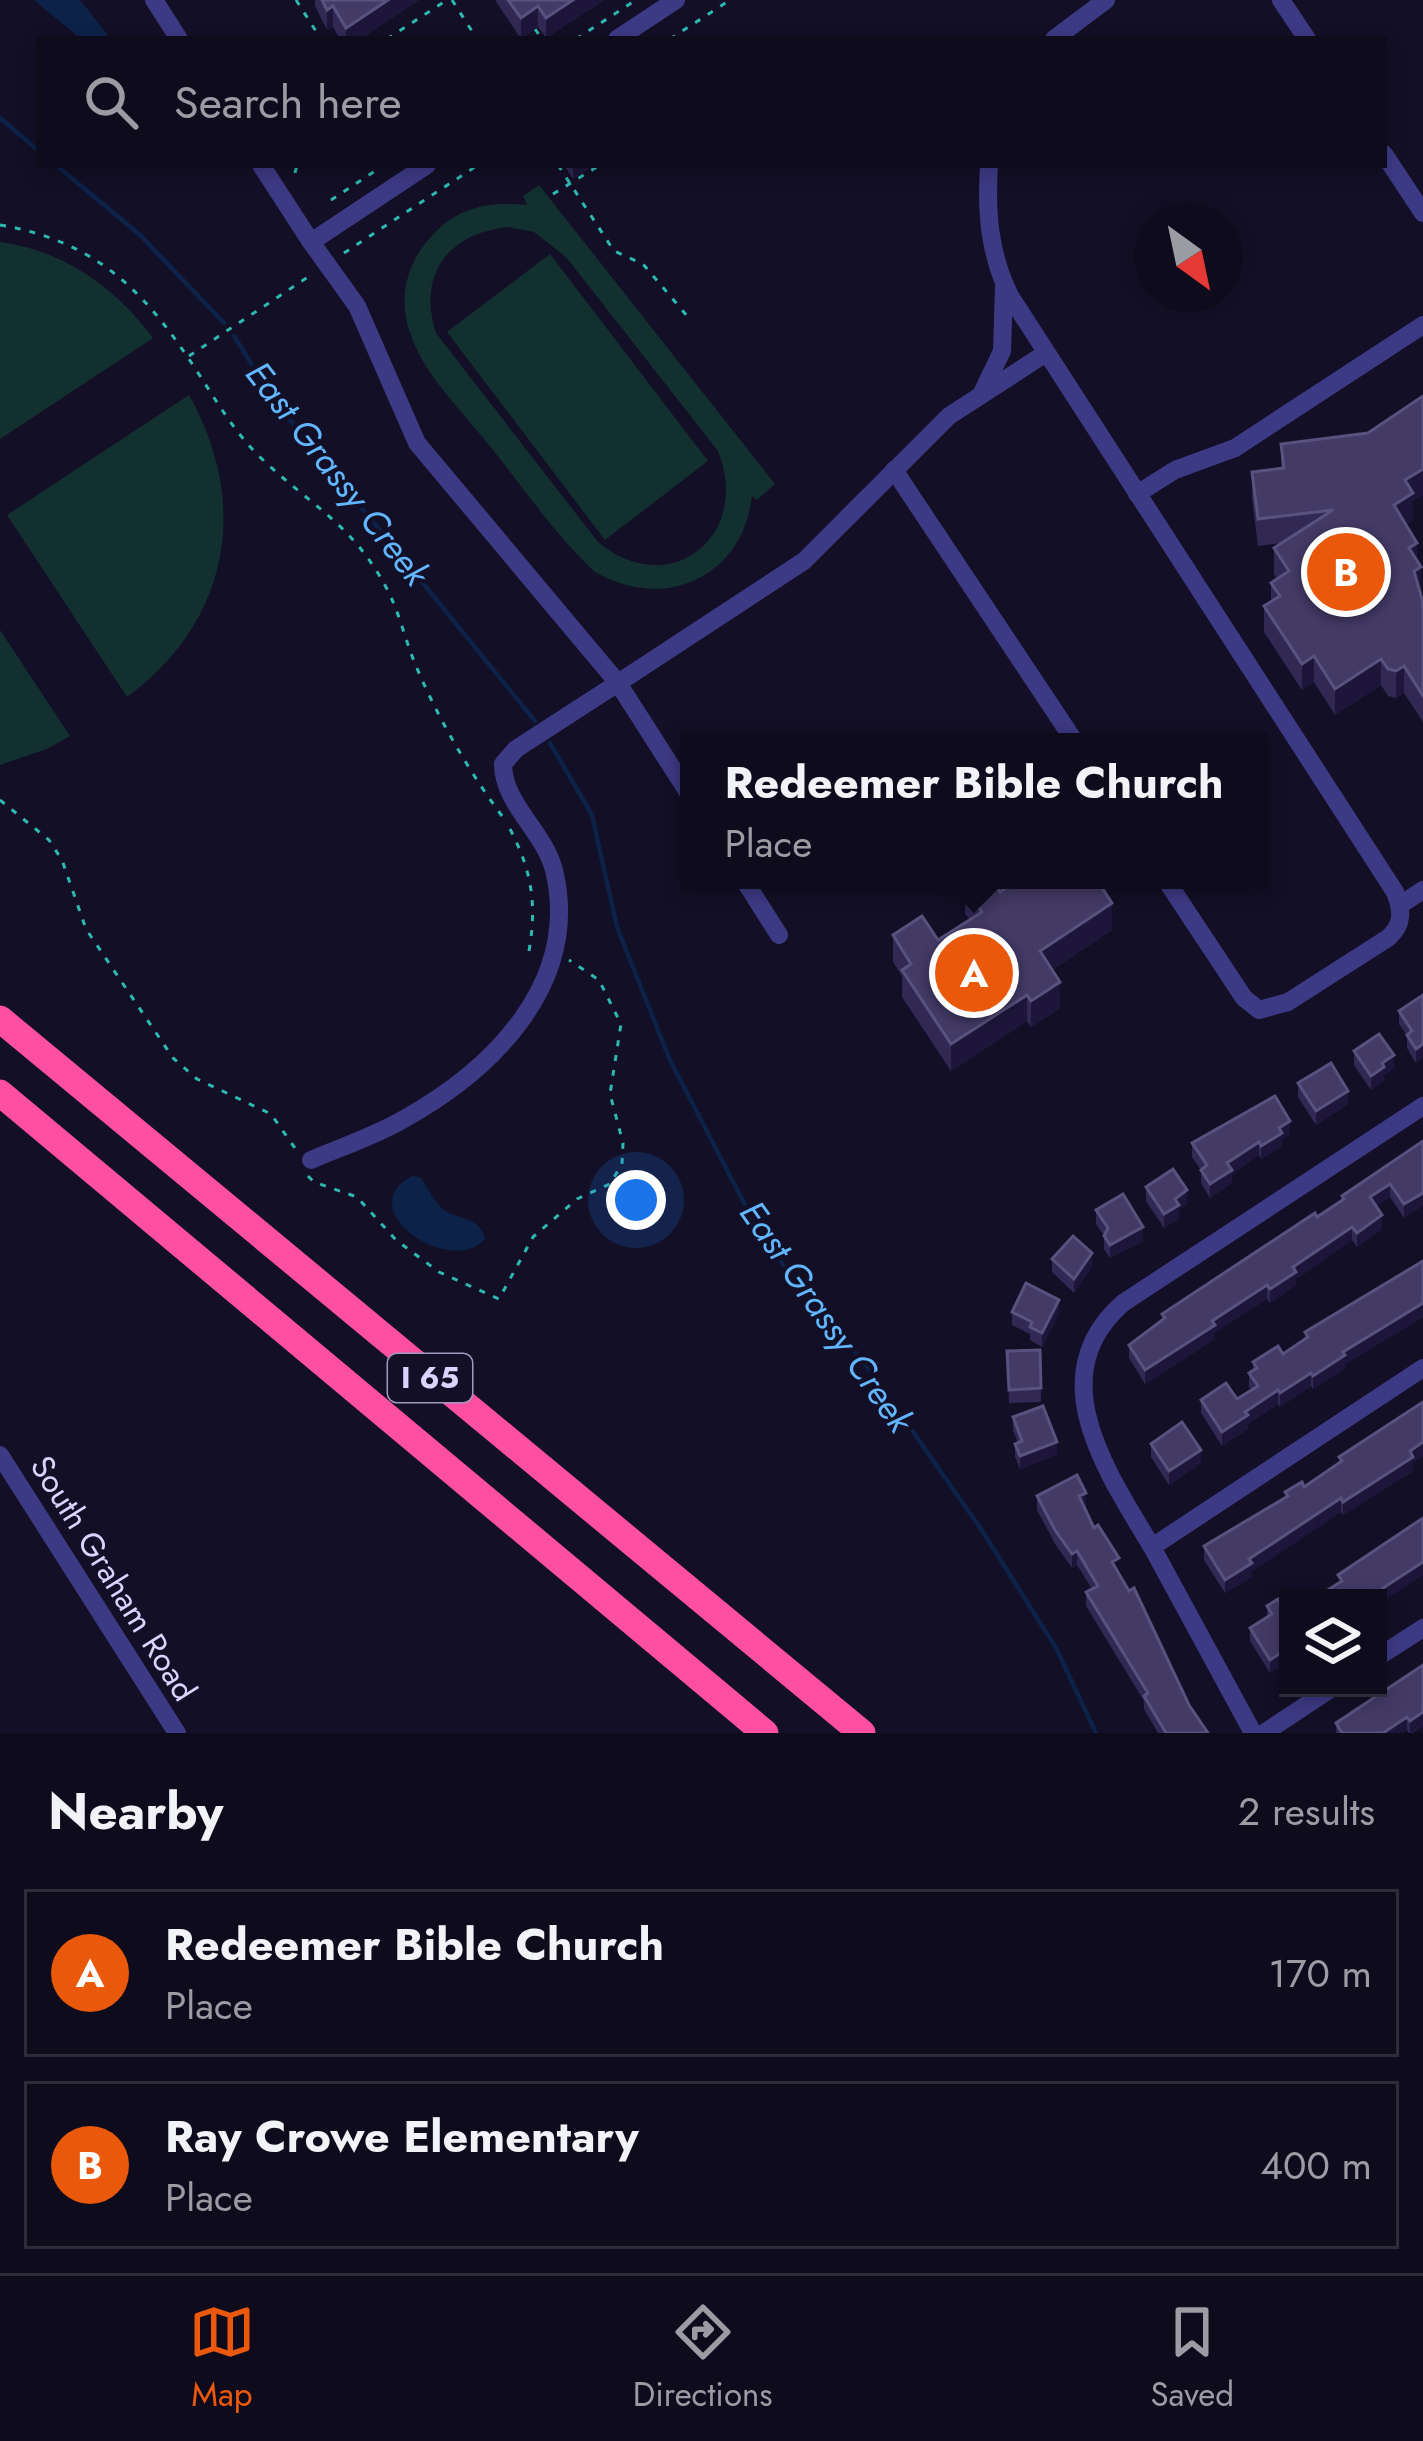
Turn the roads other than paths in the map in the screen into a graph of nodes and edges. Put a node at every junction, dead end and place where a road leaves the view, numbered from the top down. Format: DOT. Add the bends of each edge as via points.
graph roads {
  1 [pos="154,0"];
  2 [pos="676,0"];
  3 [pos="1106,0"];
  4 [pos="1282,0"];
  5 [pos="1075,9"];
  6 [pos="177,36"];
  7 [pos="622,36"];
  8 [pos="1056,36"];
  9 [pos="1305,36"];
  10 [pos="1387,159"];
  11 [pos="264,168"];
  12 [pos="422,168"];
  13 [pos="989,168"];
  14 [pos="1423,213"];
  15 [pos="311,242"];
  16 [pos="1003,283"];
  17 [pos="1423,326"];
  18 [pos="1046,352"];
  19 [pos="980,395"];
  20 [pos="894,470"];
  21 [pos="1137,494"];
  22 [pos="618,683"];
  23 [pos="1069,733"];
  24 [pos="680,780"];
  25 [pos="750,889"];
  26 [pos="1172,889"];
  27 [pos="1423,890"];
  28 [pos="1400,905"];
  29 [pos="779,935"];
  30 [pos="2,1020"];
  31 [pos="0,1097"];
  32 [pos="1423,1106"];
  33 [pos="306,1164"];
  34 [pos="1422,1368"];
  35 [pos="0,1455"];
  36 [pos="1152,1547"];
  37 [pos="1423,1628"];
  38 [pos="1387,1652"];
  39 [pos="1318,1697"];
  40 [pos="177,1733"];
  41 [pos="765,1733"];
  42 [pos="862,1733"];
  43 [pos="1253,1733"];
  44 [pos="1264,1733"];
  1 -- 6 [label="street"];
  2 -- 7 [label="street"];
  3 -- 5 [label="street"];
  4 -- 9 [label="street"];
  5 -- 8 [label="street"];
  10 -- 14 [label="street"];
  11 -- 15 [label="street"];
  12 -- 15 [label="street"];
  13 -- 16 [label="street" via="987,220"];
  15 -- 22 [label="street" via="357,306 417,442"];
  16 -- 18 [label="street"];
  16 -- 19 [label="street" via="1002,351"];
  17 -- 21 [label="street" via="1234,448"];
  18 -- 19 [label="street"];
  18 -- 21 [label="street"];
  19 -- 20 [label="street"];
  20 -- 22 [label="street" via="804,561"];
  20 -- 23 [label="street"];
  21 -- 28 [label="street"];
  22 -- 24 [label="street"];
  22 -- 33 [label="street" via="503,764 503,783 553,865 560,902 558,941 524,1021 469,1077 402,1120"];
  25 -- 29 [label="street"];
  26 -- 28 [label="street" via="1259,1010 1288,1002 1388,938"];
  27 -- 28 [label="street"];
  30 -- 42 [label="highway, I 65"];
  31 -- 41 [label="highway, I 65"];
  32 -- 36 [label="street" via="1103,1321 1083,1375 1084,1411"];
  34 -- 36 [label="street"];
  35 -- 40 [label="street, South Graham Road"];
  36 -- 43 [label="street"];
  37 -- 38 [label="street"];
  39 -- 44 [label="street"];
}
